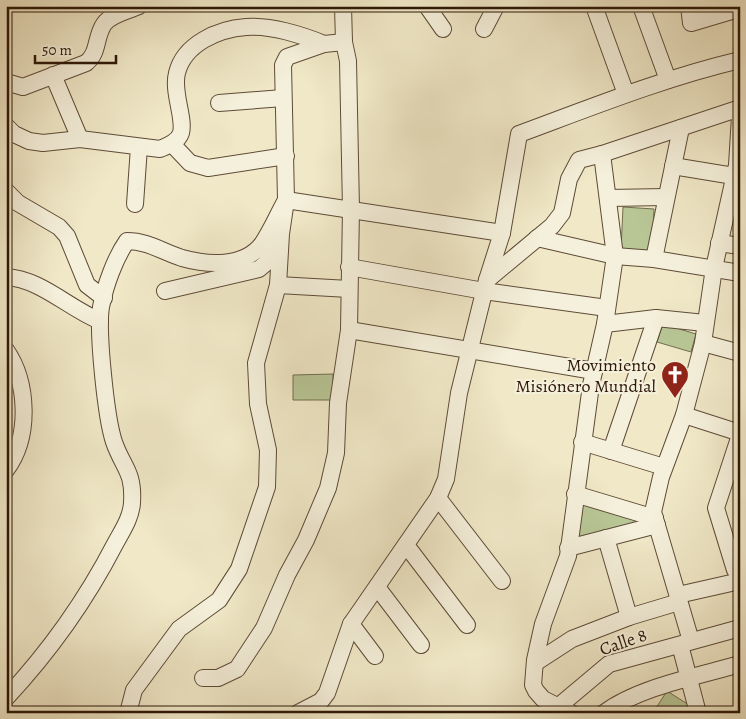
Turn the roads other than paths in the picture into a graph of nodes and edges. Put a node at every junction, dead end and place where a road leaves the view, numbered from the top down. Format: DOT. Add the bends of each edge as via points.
graph roads {
  1 [pos="139,6"];
  2 [pos="343,6"];
  3 [pos="427,6"];
  4 [pos="496,6"];
  5 [pos="594,6"];
  6 [pos="641,6"];
  7 [pos="689,6"];
  8 [pos="738,11"];
  9 [pos="443,29"];
  10 [pos="484,29"];
  11 [pos="344,42"];
  12 [pos="324,44"];
  13 [pos="740,60"];
  14 [pos="53,75"];
  15 [pos="668,80"];
  16 [pos="6,82"];
  17 [pos="626,94"];
  18 [pos="283,98"];
  19 [pos="219,103"];
  20 [pos="740,108"];
  21 [pos="740,117"];
  22 [pos="6,126"];
  23 [pos="680,128"];
  24 [pos="80,139"];
  25 [pos="172,144"];
  26 [pos="139,147"];
  27 [pos="602,154"];
  28 [pos="286,156"];
  29 [pos="673,166"];
  30 [pos="737,177"];
  31 [pos="6,191"];
  32 [pos="666,197"];
  33 [pos="608,198"];
  34 [pos="286,200"];
  35 [pos="134,204"];
  36 [pos="351,209"];
  37 [pos="502,233"];
  38 [pos="280,234"];
  39 [pos="537,238"];
  40 [pos="719,243"];
  41 [pos="740,246"];
  42 [pos="615,256"];
  43 [pos="654,259"];
  44 [pos="349,266"];
  45 [pos="714,268"];
  46 [pos="740,273"];
  47 [pos="6,277"];
  48 [pos="278,285"];
  49 [pos="485,286"];
  50 [pos="349,289"];
  51 [pos="165,291"];
  52 [pos="104,298"];
  53 [pos="607,308"];
  54 [pos="656,318"];
  55 [pos="100,321"];
  56 [pos="705,323"];
  57 [pos="605,324"];
  58 [pos="349,330"];
  59 [pos="703,343"];
  60 [pos="469,349"];
  61 [pos="6,350"];
  62 [pos="740,353"];
  63 [pos="594,371"];
  64 [pos="684,416"];
  65 [pos="740,434"];
  66 [pos="582,442"];
  67 [pos="611,451"];
  68 [pos="664,467"];
  69 [pos="6,470"];
  70 [pos="575,494"];
  71 [pos="438,498"];
  72 [pos="656,521"];
  73 [pos="606,538"];
  74 [pos="406,545"];
  75 [pos="740,547"];
  76 [pos="568,548"];
  77 [pos="736,578"];
  78 [pos="502,581"];
  79 [pos="377,587"];
  80 [pos="678,599"];
  81 [pos="629,617"];
  82 [pos="351,624"];
  83 [pos="466,625"];
  84 [pos="740,628"];
  85 [pos="685,643"];
  86 [pos="421,645"];
  87 [pos="375,656"];
  88 [pos="535,663"];
  89 [pos="740,664"];
  90 [pos="203,678"];
  91 [pos="689,679"];
  92 [pos="6,698"];
  93 [pos="562,710"];
  94 [pos="128,713"];
  95 [pos="298,713"];
  96 [pos="604,713"];
  97 [pos="698,713"];
  1 -- 14 [label="street" via="113,16 104,24 92,59"];
  2 -- 11 [label="street"];
  3 -- 9 [label="street"];
  4 -- 10 [label="street"];
  5 -- 17 [label="street"];
  6 -- 15 [label="street"];
  7 -- 8 [label="street" via="691,23"];
  11 -- 12 [label="street"];
  11 -- 36 [label="street" via="348,61"];
  12 -- 18 [label="street" via="287,57 283,65"];
  12 -- 25 [label="street" via="298,33 246,27 215,34 196,44 182,57 176,74 176,102 181,125 180,135"];
  13 -- 15 [label="street"];
  14 -- 16 [label="street" via="22,87"];
  14 -- 24 [label="street"];
  15 -- 17 [label="street"];
  17 -- 37 [label="street" via="519,134"];
  18 -- 19 [label="street"];
  18 -- 28 [label="street"];
  20 -- 23 [label="street"];
  21 -- 30 [label="street"];
  22 -- 24 [label="street" via="29,141 44,143"];
  23 -- 27 [label="street"];
  23 -- 29 [label="street"];
  24 -- 26 [label="street"];
  25 -- 26 [label="street" via="160,149"];
  25 -- 28 [label="street" via="190,163 208,168"];
  26 -- 35 [label="street"];
  27 -- 33 [label="street"];
  27 -- 39 [label="street" via="578,160 569,179 562,212"];
  28 -- 34 [label="street"];
  29 -- 30 [label="street"];
  29 -- 32 [label="street"];
  30 -- 40 [label="street"];
  31 -- 52 [label="street" via="18,203 59,227 67,236 87,285"];
  32 -- 33 [label="street"];
  32 -- 43 [label="street"];
  33 -- 42 [label="street"];
  34 -- 36 [label="street"];
  34 -- 38 [label="street"];
  34 -- 52 [label="street" via="261,246 238,261 215,264 182,258 142,241 127,241 120,251"];
  36 -- 37 [label="street"];
  36 -- 44 [label="street"];
  37 -- 49 [label="street"];
  38 -- 48 [label="street"];
  38 -- 51 [label="street" via="266,264 259,269"];
  39 -- 42 [label="street"];
  39 -- 49 [label="street"];
  40 -- 41 [label="street"];
  40 -- 45 [label="street"];
  42 -- 43 [label="street"];
  42 -- 53 [label="street"];
  43 -- 45 [label="street"];
  44 -- 49 [label="street"];
  44 -- 50 [label="street"];
  45 -- 46 [label="street"];
  45 -- 56 [label="street"];
  47 -- 55 [label="street" via="37,285 79,312"];
  48 -- 50 [label="street"];
  48 -- 94 [label="street" via="256,363 258,404 268,450 267,487 242,560 219,600 179,629 144,674 134,690"];
  49 -- 53 [label="street"];
  49 -- 60 [label="street"];
  50 -- 58 [label="street"];
  52 -- 55 [label="street"];
  53 -- 57 [label="street"];
  54 -- 56 [label="street"];
  54 -- 57 [label="street"];
  54 -- 67 [label="street"];
  55 -- 92 [label="street" via="114,442 131,476 132,504 128,519 97,580 35,668"];
  56 -- 59 [label="street"];
  57 -- 63 [label="street"];
  58 -- 60 [label="street"];
  58 -- 90 [label="street" via="338,403 336,452 328,488 264,628 236,669 218,678"];
  59 -- 62 [label="street"];
  59 -- 64 [label="street"];
  60 -- 63 [label="street"];
  60 -- 71 [label="street" via="459,392 450,461"];
  61 -- 69 [label="street" via="22,381 24,407 17,445"];
  63 -- 66 [label="street"];
  64 -- 65 [label="street"];
  64 -- 68 [label="street"];
  65 -- 77 [label="street" via="716,508"];
  66 -- 67 [label="street"];
  66 -- 70 [label="street"];
  67 -- 68 [label="street"];
  68 -- 72 [label="street" via="653,512"];
  70 -- 72 [label="street"];
  70 -- 76 [label="street"];
  71 -- 74 [label="street"];
  71 -- 78 [label="street"];
  72 -- 73 [label="street"];
  72 -- 80 [label="street"];
  73 -- 76 [label="street"];
  73 -- 81 [label="street"];
  74 -- 79 [label="street"];
  74 -- 83 [label="street"];
  75 -- 77 [label="street"];
  76 -- 88 [label="street" via="543,624"];
  77 -- 80 [label="street"];
  79 -- 82 [label="street"];
  79 -- 86 [label="street"];
  80 -- 81 [label="street"];
  80 -- 85 [label="street"];
  81 -- 88 [label="street" via="572,639"];
  82 -- 87 [label="street"];
  82 -- 95 [label="street" via="327,693 321,701"];
  84 -- 85 [label="street, Calle 8"];
  85 -- 91 [label="street"];
  85 -- 93 [label="street, Calle 8" via="609,664"];
  88 -- 93 [label="street" via="533,686 543,699"];
  89 -- 91 [label="street"];
  91 -- 96 [label="street" via="641,693 617,703"];
  91 -- 97 [label="street"];
}
